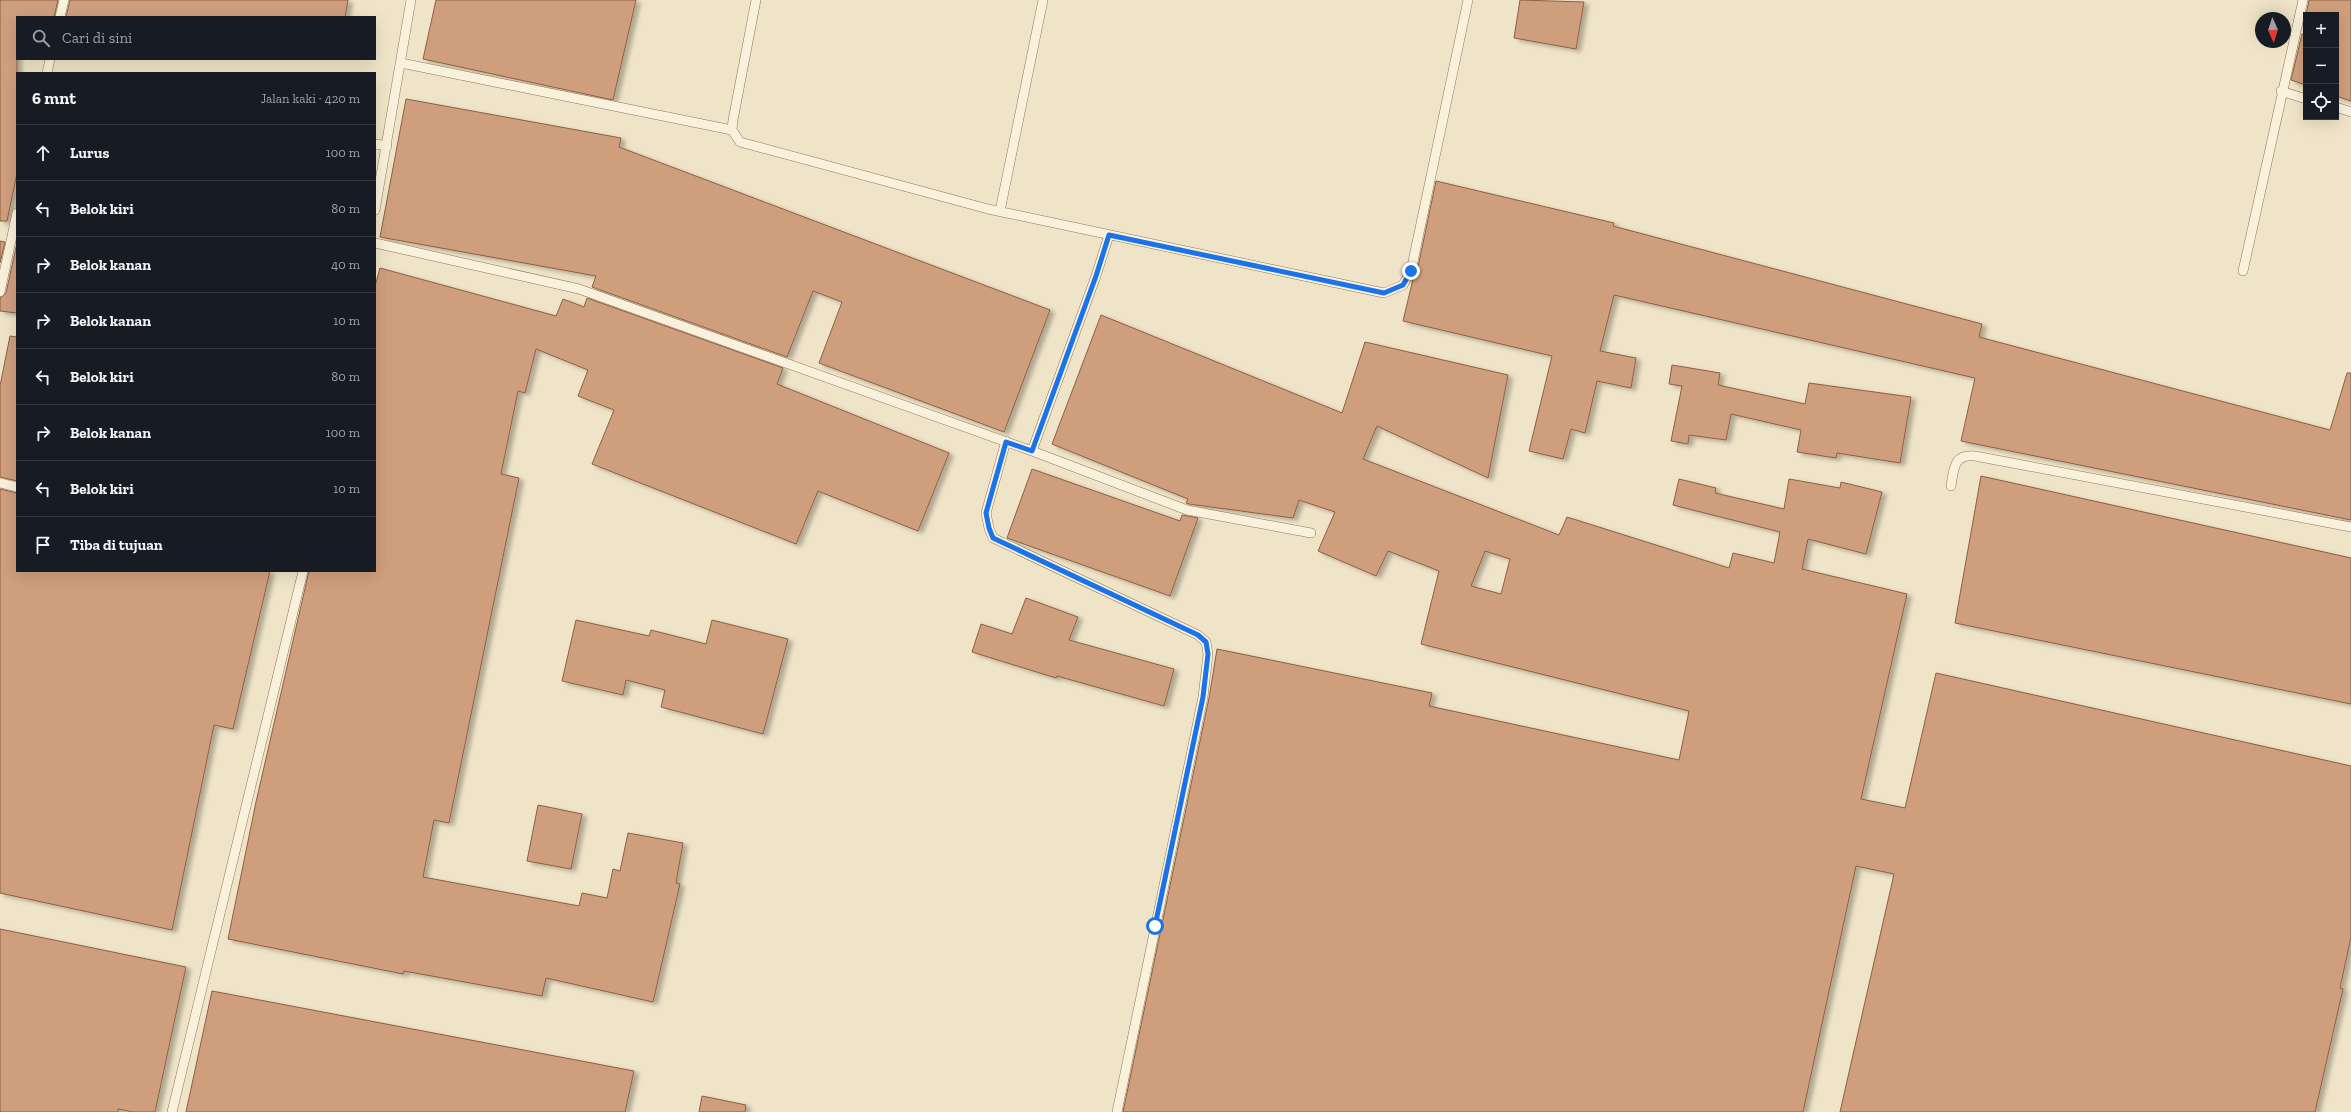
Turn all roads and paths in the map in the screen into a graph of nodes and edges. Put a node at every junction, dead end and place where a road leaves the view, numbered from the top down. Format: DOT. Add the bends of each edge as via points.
graph roads {
  1 [pos="64,0"];
  2 [pos="411,0"];
  3 [pos="756,0"];
  4 [pos="1044,0"];
  5 [pos="1468,0"];
  6 [pos="2303,0"];
  7 [pos="60,16"];
  8 [pos="50,60"];
  9 [pos="401,63"];
  10 [pos="47,72"];
  11 [pos="2281,91"];
  12 [pos="2303,98"];
  13 [pos="2339,108"];
  14 [pos="2351,112"];
  15 [pos="732,130"];
  16 [pos="376,144"];
  17 [pos="387,146"];
  18 [pos="376,205"];
  19 [pos="1000,211"];
  20 [pos="16,218"];
  21 [pos="1109,235"];
  22 [pos="376,243"];
  23 [pos="2243,271"];
  24 [pos="0,290"];
  25 [pos="1006,442"];
  26 [pos="1032,451"];
  27 [pos="0,483"];
  28 [pos="1951,486"];
  29 [pos="16,487"];
  30 [pos="2351,527"];
  31 [pos="1311,533"];
  32 [pos="303,572"];
  33 [pos="172,1112"];
  34 [pos="1117,1112"];
  1 -- 7 [label="lane"];
  2 -- 9 [label="lane"];
  3 -- 15 [label="lane"];
  4 -- 19 [label="lane"];
  5 -- 21 [label="lane" via="1411,271 1403,285 1384,293"];
  6 -- 11 [label="lane"];
  8 -- 10 [label="lane"];
  9 -- 15 [label="lane"];
  9 -- 17 [label="lane"];
  11 -- 12 [label="lane"];
  11 -- 23 [label="lane"];
  13 -- 14 [label="lane"];
  15 -- 19 [label="lane" via="740,142 752,146"];
  16 -- 17 [label="lane"];
  17 -- 18 [label="lane"];
  19 -- 21 [label="lane"];
  20 -- 24 [label="lane"];
  21 -- 26 [label="lane"];
  22 -- 25 [label="lane" via="579,290"];
  25 -- 26 [label="lane"];
  25 -- 34 [label="lane" via="986,513 993,538 1198,635 1206,642 1208,654 1203,697"];
  26 -- 31 [label="lane" via="1187,510"];
  27 -- 29 [label="lane"];
  28 -- 30 [label="lane" via="1954,466 1966,455"];
  32 -- 33 [label="lane"];
}
